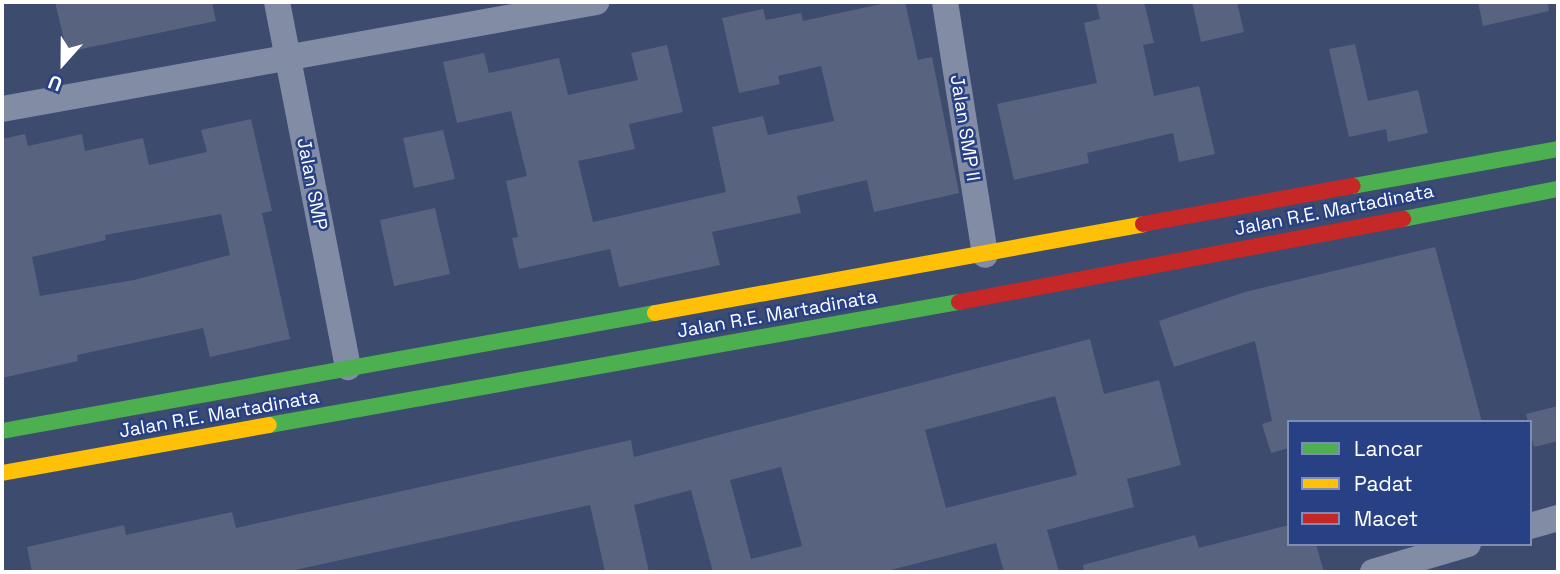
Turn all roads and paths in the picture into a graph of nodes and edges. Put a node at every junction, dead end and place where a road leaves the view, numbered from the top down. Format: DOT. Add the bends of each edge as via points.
graph roads {
  1 [pos="277,2"];
  2 [pos="596,2"];
  3 [pos="945,2"];
  4 [pos="288,57"];
  5 [pos="2,109"];
  6 [pos="1558,149"];
  7 [pos="1558,189"];
  8 [pos="1222,232"];
  9 [pos="985,255"];
  10 [pos="348,367"];
  11 [pos="2,431"];
  12 [pos="2,473"];
  13 [pos="1558,518"];
  14 [pos="1532,525"];
  15 [pos="1461,546"];
  16 [pos="1373,572"];
  1 -- 4 [label="street, Jalan SMP"];
  2 -- 4 [label="street"];
  3 -- 9 [label="street, Jalan SMP II"];
  4 -- 5 [label="street"];
  4 -- 10 [label="street, Jalan SMP"];
  6 -- 8 [label="highway, Jalan R.E. Martadinata"];
  7 -- 8 [label="highway, Jalan R.E. Martadinata"];
  8 -- 9 [label="highway, Jalan R.E. Martadinata"];
  8 -- 12 [label="highway, Jalan R.E. Martadinata"];
  9 -- 10 [label="highway, Jalan R.E. Martadinata"];
  10 -- 11 [label="highway, Jalan R.E. Martadinata"];
  13 -- 14 [label="street"];
  15 -- 16 [label="street"];
}
